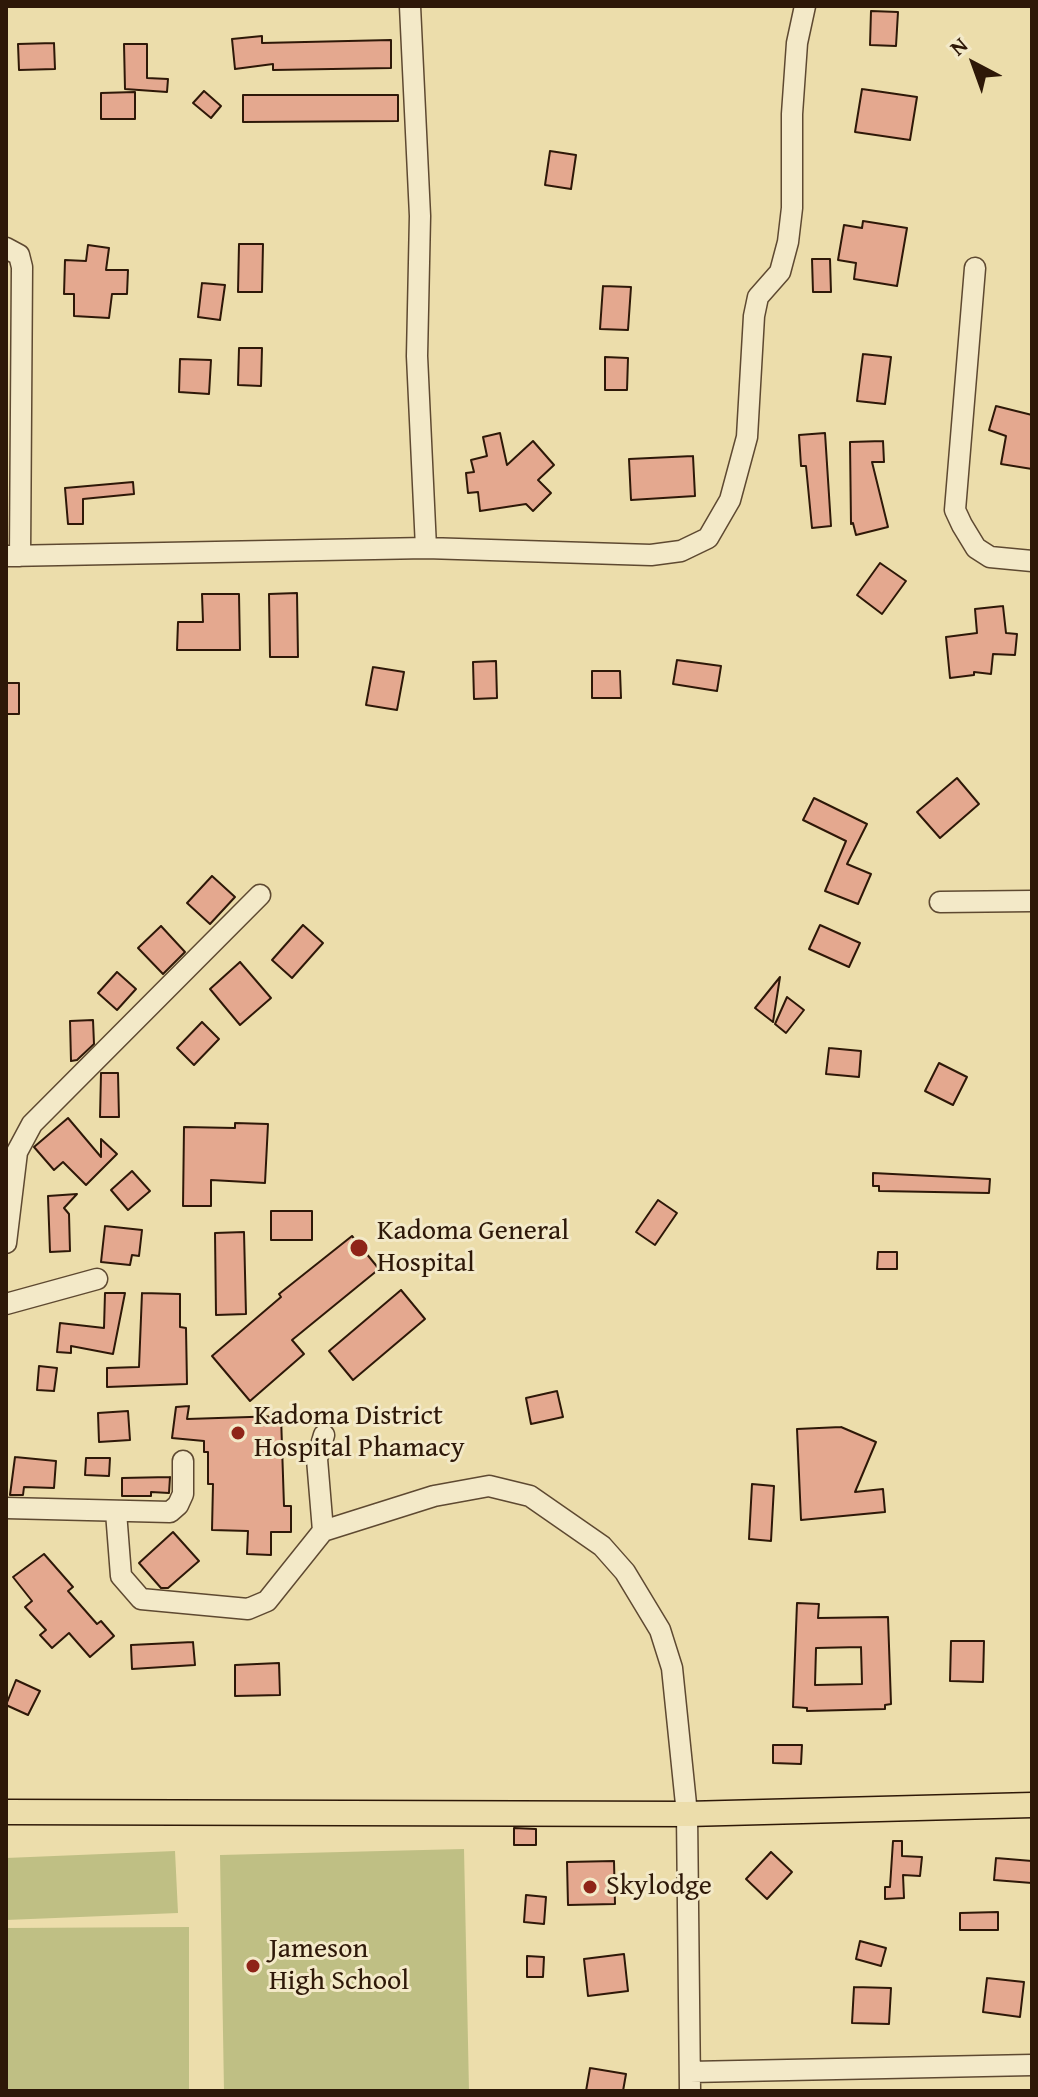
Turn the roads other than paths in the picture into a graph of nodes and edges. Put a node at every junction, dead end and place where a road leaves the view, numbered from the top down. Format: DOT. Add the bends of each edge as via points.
graph roads {
  1 [pos="410,6"];
  2 [pos="805,6"];
  3 [pos="6,248"];
  4 [pos="975,268"];
  5 [pos="426,548"];
  6 [pos="13,556"];
  7 [pos="1032,561"];
  8 [pos="260,895"];
  9 [pos="1032,901"];
  10 [pos="940,902"];
  11 [pos="6,1243"];
  12 [pos="97,1279"];
  13 [pos="6,1304"];
  14 [pos="324,1435"];
  15 [pos="183,1461"];
  16 [pos="6,1508"];
  17 [pos="116,1512"];
  18 [pos="323,1531"];
  19 [pos="1032,1805"];
  20 [pos="6,1812"];
  21 [pos="687,1814"];
  22 [pos="1032,2065"];
  23 [pos="690,2082"];
  1 -- 5 [label="street"];
  2 -- 5 [label="street" via="797,43 788,242 780,272 758,297 747,437 730,500 708,538 681,551 651,555"];
  3 -- 6 [label="street" via="19,255 22,267"];
  4 -- 7 [label="street" via="955,510 976,548 990,557"];
  5 -- 6 [label="street"];
  8 -- 11 [label="street" via="32,1124 17,1152"];
  9 -- 10 [label="street"];
  12 -- 13 [label="street"];
  14 -- 18 [label="street" via="317,1459"];
  15 -- 17 [label="street" via="183,1494 170,1512"];
  16 -- 17 [label="street"];
  17 -- 18 [label="street" via="121,1576 141,1599 248,1609 267,1601"];
  18 -- 21 [label="street" via="434,1496 489,1486 530,1496 602,1546 625,1572 660,1630 668,1655"];
  19 -- 21 [label="main road"];
  20 -- 21 [label="main road"];
  21 -- 23 [label="street"];
  22 -- 23 [label="street"];
}
